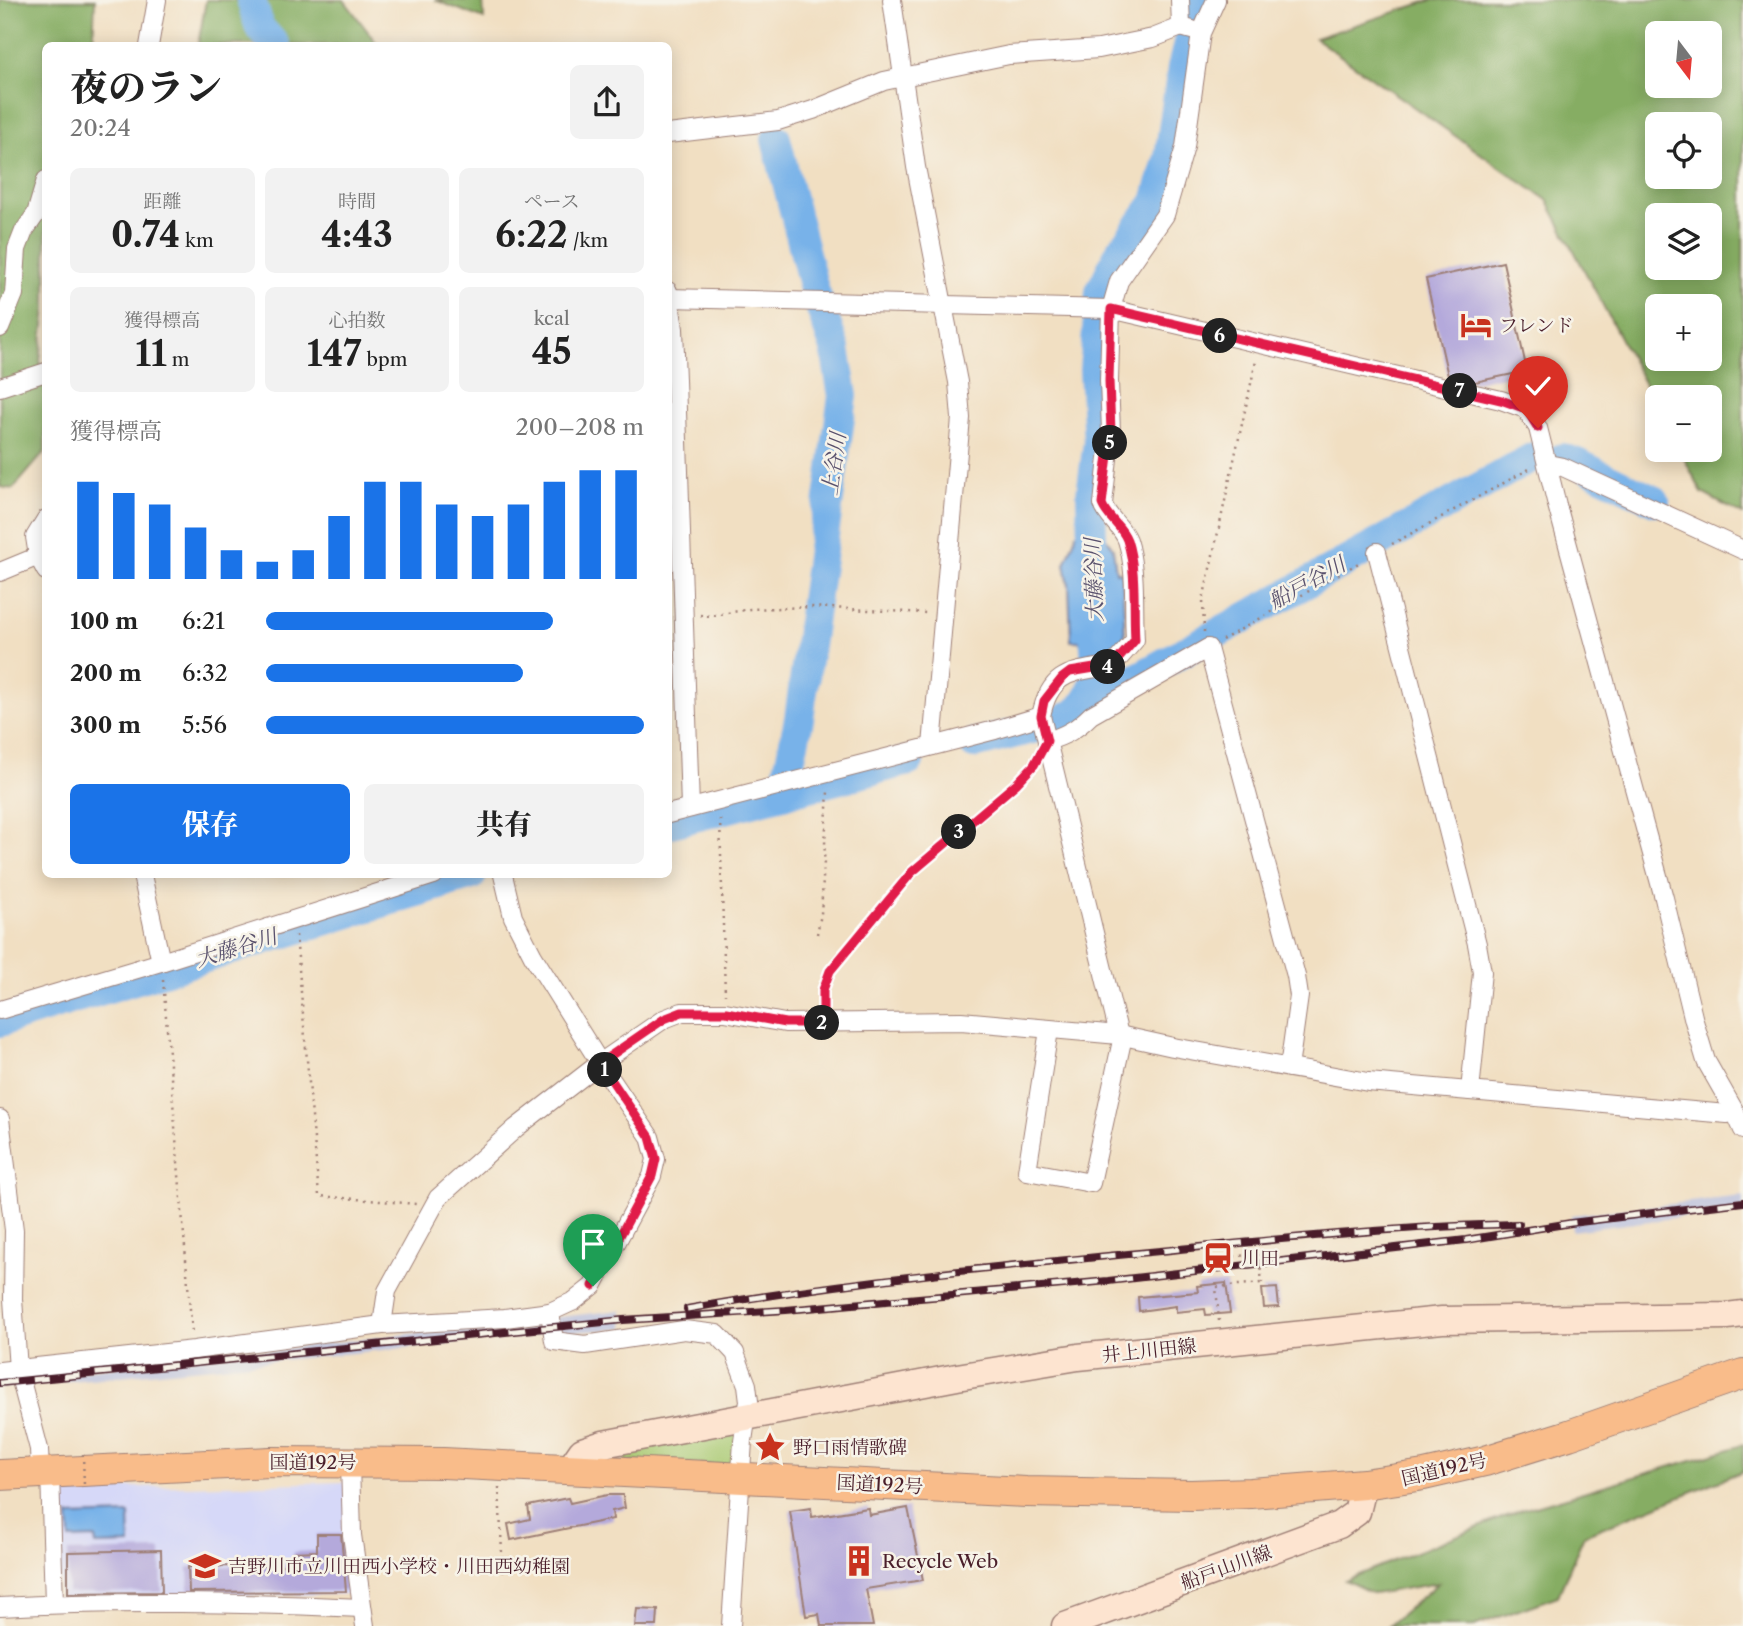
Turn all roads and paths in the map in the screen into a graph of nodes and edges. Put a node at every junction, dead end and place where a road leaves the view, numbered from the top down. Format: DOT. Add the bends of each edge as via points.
graph roads {
  1 [pos="157,0"];
  2 [pos="892,0"];
  3 [pos="1216,0"];
  4 [pos="1188,19"];
  5 [pos="150,42"];
  6 [pos="903,77"];
  7 [pos="672,134"];
  8 [pos="42,194"];
  9 [pos="672,296"];
  10 [pos="942,304"];
  11 [pos="1101,308"];
  12 [pos="0,328"];
  13 [pos="672,332"];
  14 [pos="1259,345"];
  15 [pos="42,373"];
  16 [pos="0,387"];
  17 [pos="1548,464"];
  18 [pos="42,526"];
  19 [pos="1743,550"];
  20 [pos="1377,552"];
  21 [pos="42,557"];
  22 [pos="42,560"];
  23 [pos="0,572"];
  24 [pos="684,614"];
  25 [pos="944,614"];
  26 [pos="1205,635"];
  27 [pos="1044,728"];
  28 [pos="932,746"];
  29 [pos="828,789"];
  30 [pos="690,808"];
  31 [pos="672,813"];
  32 [pos="719,815"];
  33 [pos="143,878"];
  34 [pos="425,878"];
  35 [pos="504,878"];
  36 [pos="817,934"];
  37 [pos="296,936"];
  38 [pos="162,968"];
  39 [pos="0,1010"];
  40 [pos="726,1012"];
  41 [pos="823,1023"];
  42 [pos="1049,1030"];
  43 [pos="1121,1036"];
  44 [pos="600,1063"];
  45 [pos="1289,1068"];
  46 [pos="1469,1091"];
  47 [pos="0,1119"];
  48 [pos="1741,1123"];
  49 [pos="434,1206"];
  50 [pos="1227,1257"];
  51 [pos="550,1312"];
  52 [pos="1743,1314"];
  53 [pos="382,1325"];
  54 [pos="1222,1342"];
  55 [pos="194,1350"];
  56 [pos="9,1370"];
  57 [pos="1743,1374"];
  58 [pos="749,1416"];
  59 [pos="83,1454"];
  60 [pos="350,1462"];
  61 [pos="570,1467"];
  62 [pos="45,1472"];
  63 [pos="0,1475"];
  64 [pos="499,1477"];
  65 [pos="742,1477"];
  66 [pos="1364,1484"];
  67 [pos="84,1486"];
  68 [pos="503,1576"];
  69 [pos="54,1604"];
  70 [pos="0,1608"];
  71 [pos="363,1617"];
  72 [pos="731,1626"];
  73 [pos="1065,1626"];
  1 -- 5 [label="street"];
  2 -- 6 [label="street"];
  3 -- 4 [label="street"];
  4 -- 6 [label="street" via="1153,38 1099,49 1009,55"];
  4 -- 11 [label="street" via="1185,147 1169,202 1165,215"];
  6 -- 7 [label="street" via="778,121"];
  6 -- 10 [label="street"];
  8 -- 12 [label="street" via="18,249 14,294"];
  9 -- 10 [label="street"];
  10 -- 11 [label="street"];
  10 -- 25 [label="street" via="961,418"];
  11 -- 14 [label="street"];
  11 -- 27 [label="street" via="1111,431 1102,504 1126,537 1135,640 1113,665 1070,672 1062,678 1044,701"];
  13 -- 24 [label="street"];
  14 -- 17 [label="street" via="1526,409 1538,428"];
  14 -- 26 [label="path" via="1203,600"];
  15 -- 16 [label="street"];
  17 -- 19 [label="street"];
  17 -- 48 [label="street" via="1694,1021 1706,1061"];
  18 -- 21 [label="street" via="35,537"];
  20 -- 46 [label="street" via="1482,972"];
  22 -- 23 [label="street"];
  24 -- 25 [label="path" via="820,607"];
  24 -- 30 [label="street"];
  25 -- 28 [label="street"];
  27 -- 28 [label="street"];
  27 -- 41 [label="path" via="1034,765 912,872 830,971 823,990"];
  27 -- 43 [label="street"];
  27 -- 45 [label="street" via="1071,732 1091,715 1208,648 1300,996"];
  28 -- 30 [label="street"];
  29 -- 36 [label="path"];
  30 -- 31 [label="street"];
  32 -- 40 [label="path"];
  33 -- 38 [label="street"];
  34 -- 38 [label="street"];
  35 -- 44 [label="street" via="513,917"];
  37 -- 49 [label="path" via="318,1196"];
  38 -- 39 [label="street"];
  38 -- 55 [label="path"];
  40 -- 41 [label="street" via="785,1023"];
  40 -- 44 [label="street" via="682,1012 664,1019"];
  41 -- 42 [label="street" via="961,1021"];
  42 -- 43 [label="street"];
  42 -- 43 [label="street" via="1027,1171 1091,1183"];
  43 -- 45 [label="street"];
  44 -- 49 [label="street" via="516,1128"];
  44 -- 51 [label="street" via="650,1137 656,1159 652,1176 593,1286"];
  45 -- 46 [label="street" via="1368,1083"];
  46 -- 48 [label="street" via="1727,1114"];
  47 -- 56 [label="street" via="14,1230"];
  49 -- 53 [label="street" via="387,1291"];
  50 -- 54 [label="path, bridge" via="1259,1254 1262,1283 1216,1287"];
  51 -- 53 [label="street"];
  51 -- 58 [label="street" via="554,1341 585,1345 684,1330 717,1334 735,1353 747,1385"];
  52 -- 54 [label="main road, 井上川田線" via="1443,1320"];
  53 -- 55 [label="street"];
  54 -- 58 [label="main road, 井上川田線" via="1078,1357"];
  55 -- 56 [label="street"];
  56 -- 62 [label="street"];
  57 -- 66 [label="highway, 国道192号" via="1485,1461"];
  58 -- 61 [label="main road, 井上川田線" via="603,1444 582,1451"];
  58 -- 65 [label="street"];
  59 -- 67 [label="path, bridge"];
  60 -- 61 [label="highway, 国道192号"];
  60 -- 62 [label="highway, 国道192号"];
  60 -- 71 [label="street" via="352,1535"];
  61 -- 65 [label="highway, 国道192号"];
  62 -- 63 [label="highway, 国道192号"];
  62 -- 69 [label="street"];
  64 -- 68 [label="path"];
  65 -- 66 [label="highway, 国道192号" via="1026,1492 1191,1495"];
  65 -- 72 [label="street"];
  66 -- 73 [label="main road, 船戸山川線" via="1357,1512 1339,1525"];
  69 -- 70 [label="street"];
  69 -- 71 [label="street" via="248,1603"];
}
